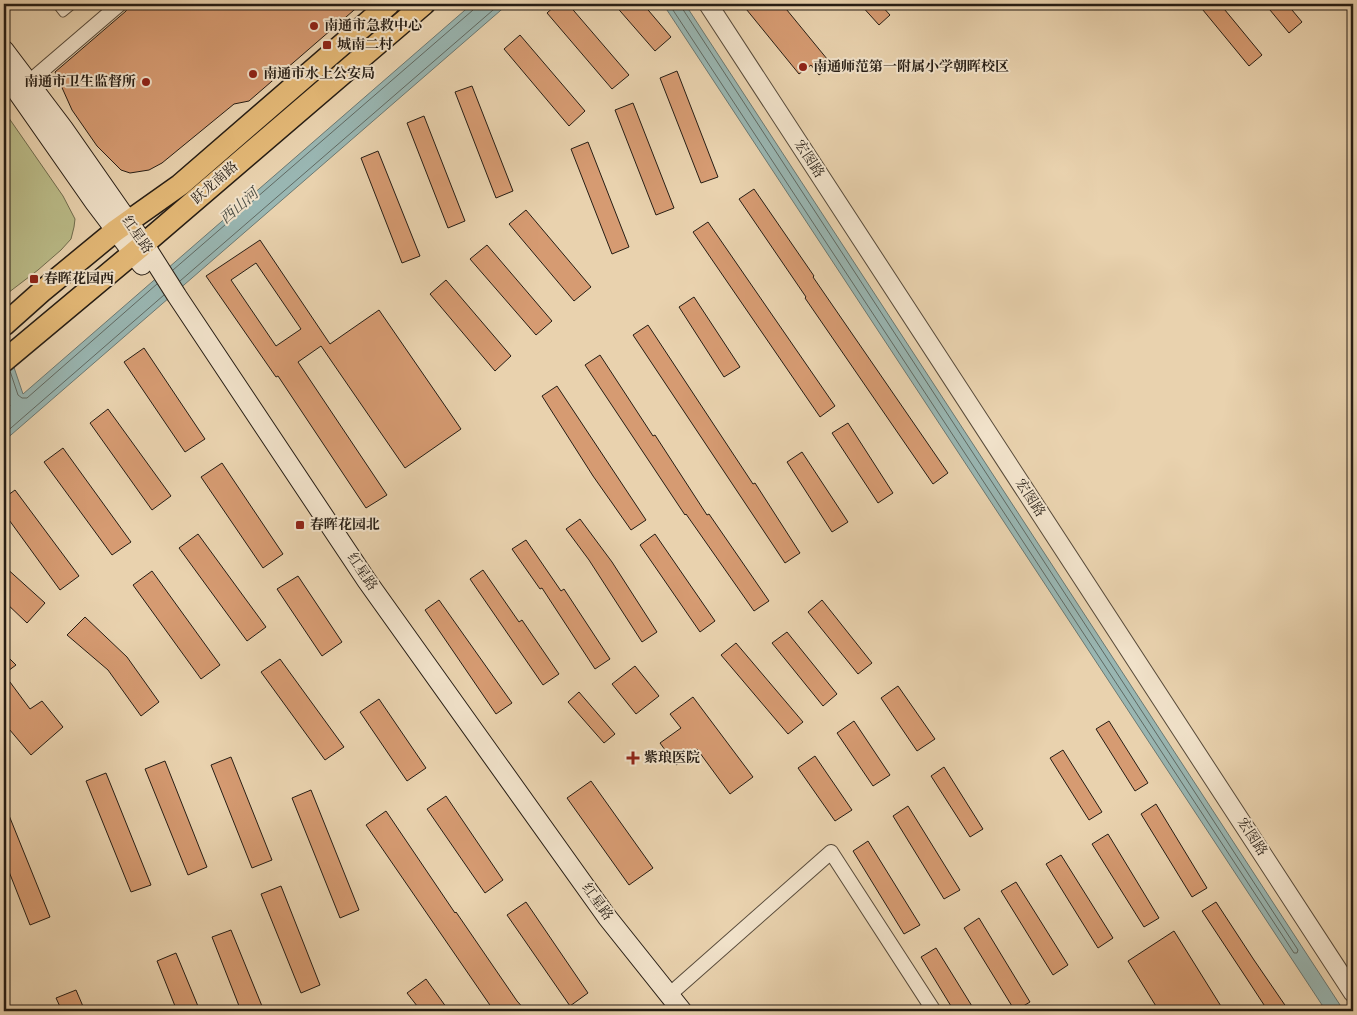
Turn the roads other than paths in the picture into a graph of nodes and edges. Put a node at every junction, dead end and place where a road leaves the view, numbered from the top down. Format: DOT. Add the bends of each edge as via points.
graph roads {
  1 [pos="56,4"];
  2 [pos="74,4"];
  3 [pos="120,4"];
  4 [pos="388,4"];
  5 [pos="424,4"];
  6 [pos="708,4"];
  7 [pos="4,50"];
  8 [pos="4,73"];
  9 [pos="23,87"];
  10 [pos="122,227"];
  11 [pos="138,248"];
  12 [pos="4,325"];
  13 [pos="10,356"];
  14 [pos="1353,992"];
  15 [pos="669,1003"];
  16 [pos="682,1011"];
  17 [pos="934,1011"];
  1 -- 2 [label="lane" via="63,13"];
  3 -- 9 [label="street"];
  4 -- 10 [label="main road, 跃龙南路" via="180,185"];
  5 -- 11 [label="main road, 跃龙南路"];
  6 -- 14 [label="street, 宏图路"];
  7 -- 9 [label="main road, 红星路"];
  8 -- 9 [label="main road, 红星路"];
  9 -- 10 [label="main road, 红星路" via="63,128"];
  10 -- 11 [label="main road, 红星路"];
  10 -- 12 [label="main road, 跃龙南路"];
  11 -- 13 [label="main road, 跃龙南路"];
  11 -- 15 [label="main road, 红星路" via="310,515 596,922"];
  15 -- 16 [label="main road, 红星路"];
  15 -- 17 [label="street" via="831,852"];
}
